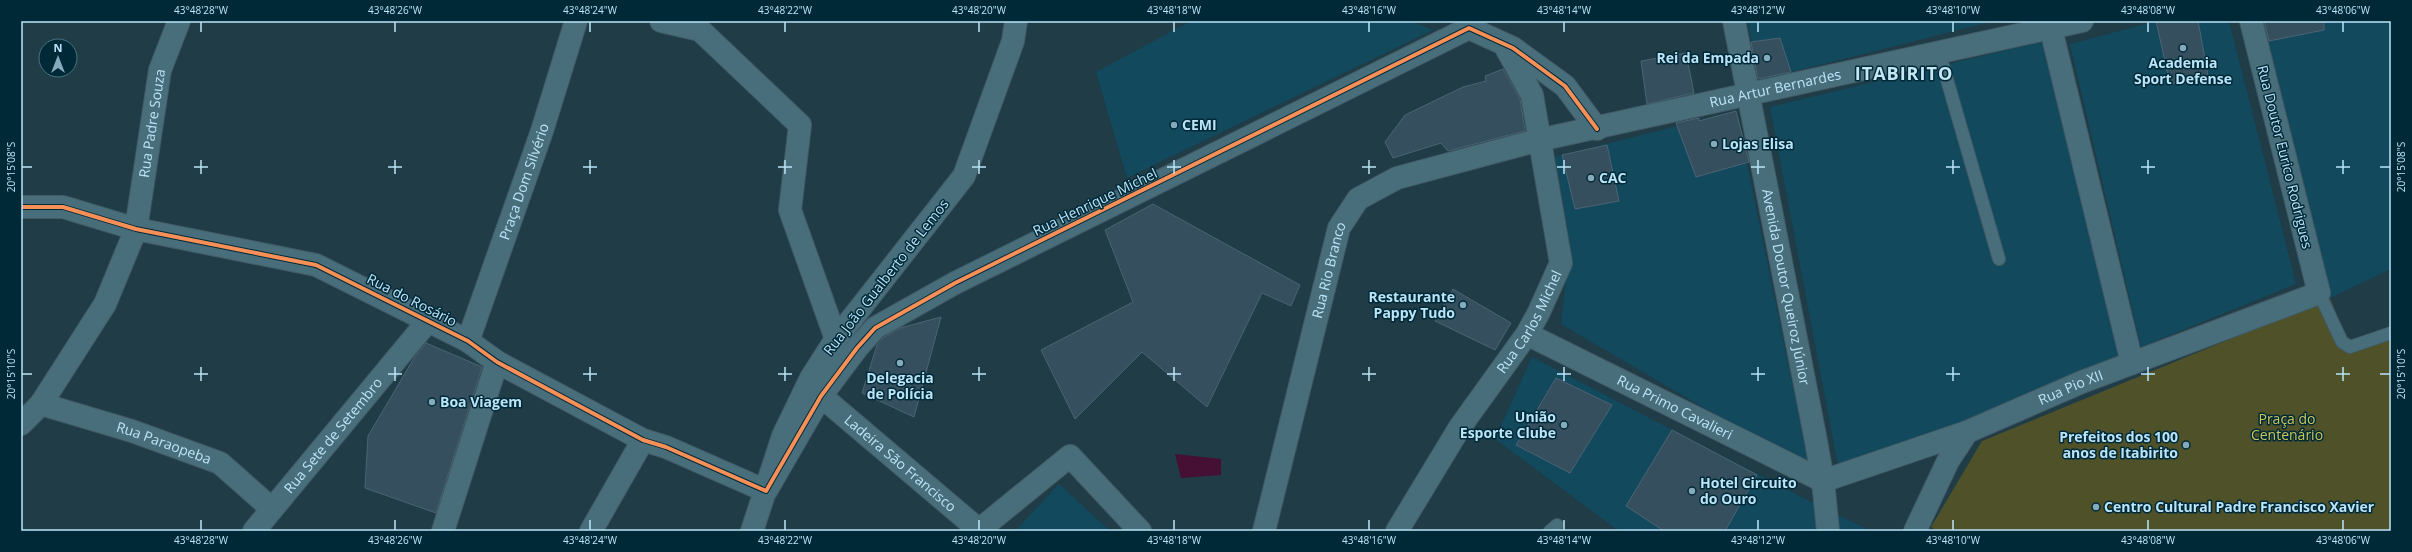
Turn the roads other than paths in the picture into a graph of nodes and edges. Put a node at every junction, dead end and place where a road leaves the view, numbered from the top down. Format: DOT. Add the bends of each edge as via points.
graph roads {
  1 [pos="179,21"];
  2 [pos="576,21"];
  3 [pos="661,21"];
  4 [pos="1016,21"];
  5 [pos="1734,21"];
  6 [pos="2082,21"];
  7 [pos="2251,21"];
  8 [pos="1460,24"];
  9 [pos="2051,29"];
  10 [pos="1503,44"];
  11 [pos="1939,52"];
  12 [pos="1748,94"];
  13 [pos="1597,129"];
  14 [pos="1540,140"];
  15 [pos="21,207"];
  16 [pos="136,229"];
  17 [pos="1999,259"];
  18 [pos="2319,293"];
  19 [pos="428,321"];
  20 [pos="2391,333"];
  21 [pos="1527,334"];
  22 [pos="836,338"];
  23 [pos="468,341"];
  24 [pos="497,362"];
  25 [pos="2132,363"];
  26 [pos="821,396"];
  27 [pos="41,404"];
  28 [pos="21,424"];
  29 [pos="1967,432"];
  30 [pos="643,440"];
  31 [pos="1823,481"];
  32 [pos="766,491"];
  33 [pos="272,509"];
  34 [pos="979,530"];
  35 [pos="254,531"];
  36 [pos="443,531"];
  37 [pos="590,531"];
  38 [pos="752,531"];
  39 [pos="1140,531"];
  40 [pos="1264,531"];
  41 [pos="1397,531"];
  42 [pos="1828,531"];
  43 [pos="1915,531"];
  1 -- 16 [label="street, Rua Padre Souza" via="160,70"];
  2 -- 23 [label="street, Praça Dom Silvério" via="542,131"];
  3 -- 22 [label="street" via="700,30 800,125 790,210"];
  4 -- 22 [label="street, Rua João Gualberto de Lemos" via="1013,41 964,176"];
  5 -- 12 [label="street, Avenida Doutor Queiroz Júnior"];
  6 -- 9 [label="street, Rua Artur Bernardes"];
  7 -- 18 [label="street, Rua Doutor Eurico Rodrigues"];
  8 -- 10 [label="street, Rua Henrique Michel"];
  8 -- 26 [label="street, Rua Henrique Michel" via="955,283 875,328"];
  9 -- 11 [label="street, Rua Artur Bernardes"];
  9 -- 25 [label="street"];
  10 -- 13 [label="street, Rua Henrique Michel" via="1565,86"];
  10 -- 14 [label="street, Rua Carlos Michel" via="1532,95"];
  11 -- 12 [label="street, Rua Artur Bernardes"];
  11 -- 17 [label="lane"];
  12 -- 13 [label="street, Rua Artur Bernardes"];
  12 -- 31 [label="street, Avenida Doutor Queiroz Júnior"];
  13 -- 14 [label="street, Rua Artur Bernardes"];
  14 -- 21 [label="street, Rua Carlos Michel" via="1561,263 1540,312"];
  14 -- 40 [label="street, Rua Rio Branco" via="1397,178 1358,199 1339,228"];
  15 -- 16 [label="street, Rua do Rosário" via="63,207"];
  16 -- 19 [label="street, Rua do Rosário" via="316,265"];
  16 -- 27 [label="street" via="105,304"];
  18 -- 20 [label="lane" via="2342,342 2350,347"];
  18 -- 25 [label="street, Rua Pio XII"];
  19 -- 23 [label="street, Rua do Rosário"];
  19 -- 33 [label="street, Rua Sete de Setembro"];
  21 -- 31 [label="street, Rua Primo Cavalieri"];
  21 -- 41 [label="street, Rua Carlos Michel" via="1460,427"];
  22 -- 32 [label="street, Rua João Gualberto de Lemos" via="811,378 783,436"];
  23 -- 24 [label="street, Rua do Rosário"];
  24 -- 30 [label="street, Rua do Rosário"];
  24 -- 36 [label="street"];
  25 -- 29 [label="street, Rua Pio XII"];
  26 -- 32 [label="street, Rua Henrique Michel"];
  26 -- 34 [label="street, Ladeira São Francisco"];
  27 -- 28 [label="street"];
  27 -- 33 [label="street, Rua Paraopeba" via="132,431 220,463"];
  29 -- 31 [label="street, Rua Pio XII"];
  29 -- 43 [label="street" via="1948,461"];
  30 -- 32 [label="street, Rua do Rosário" via="666,447"];
  30 -- 37 [label="street"];
  31 -- 42 [label="street, Avenida Doutor Queiroz Júnior"];
  32 -- 38 [label="street, Rua João Gualberto de Lemos"];
  33 -- 35 [label="street, Rua Sete de Setembro"];
  34 -- 39 [label="street" via="1070,456"];
}
